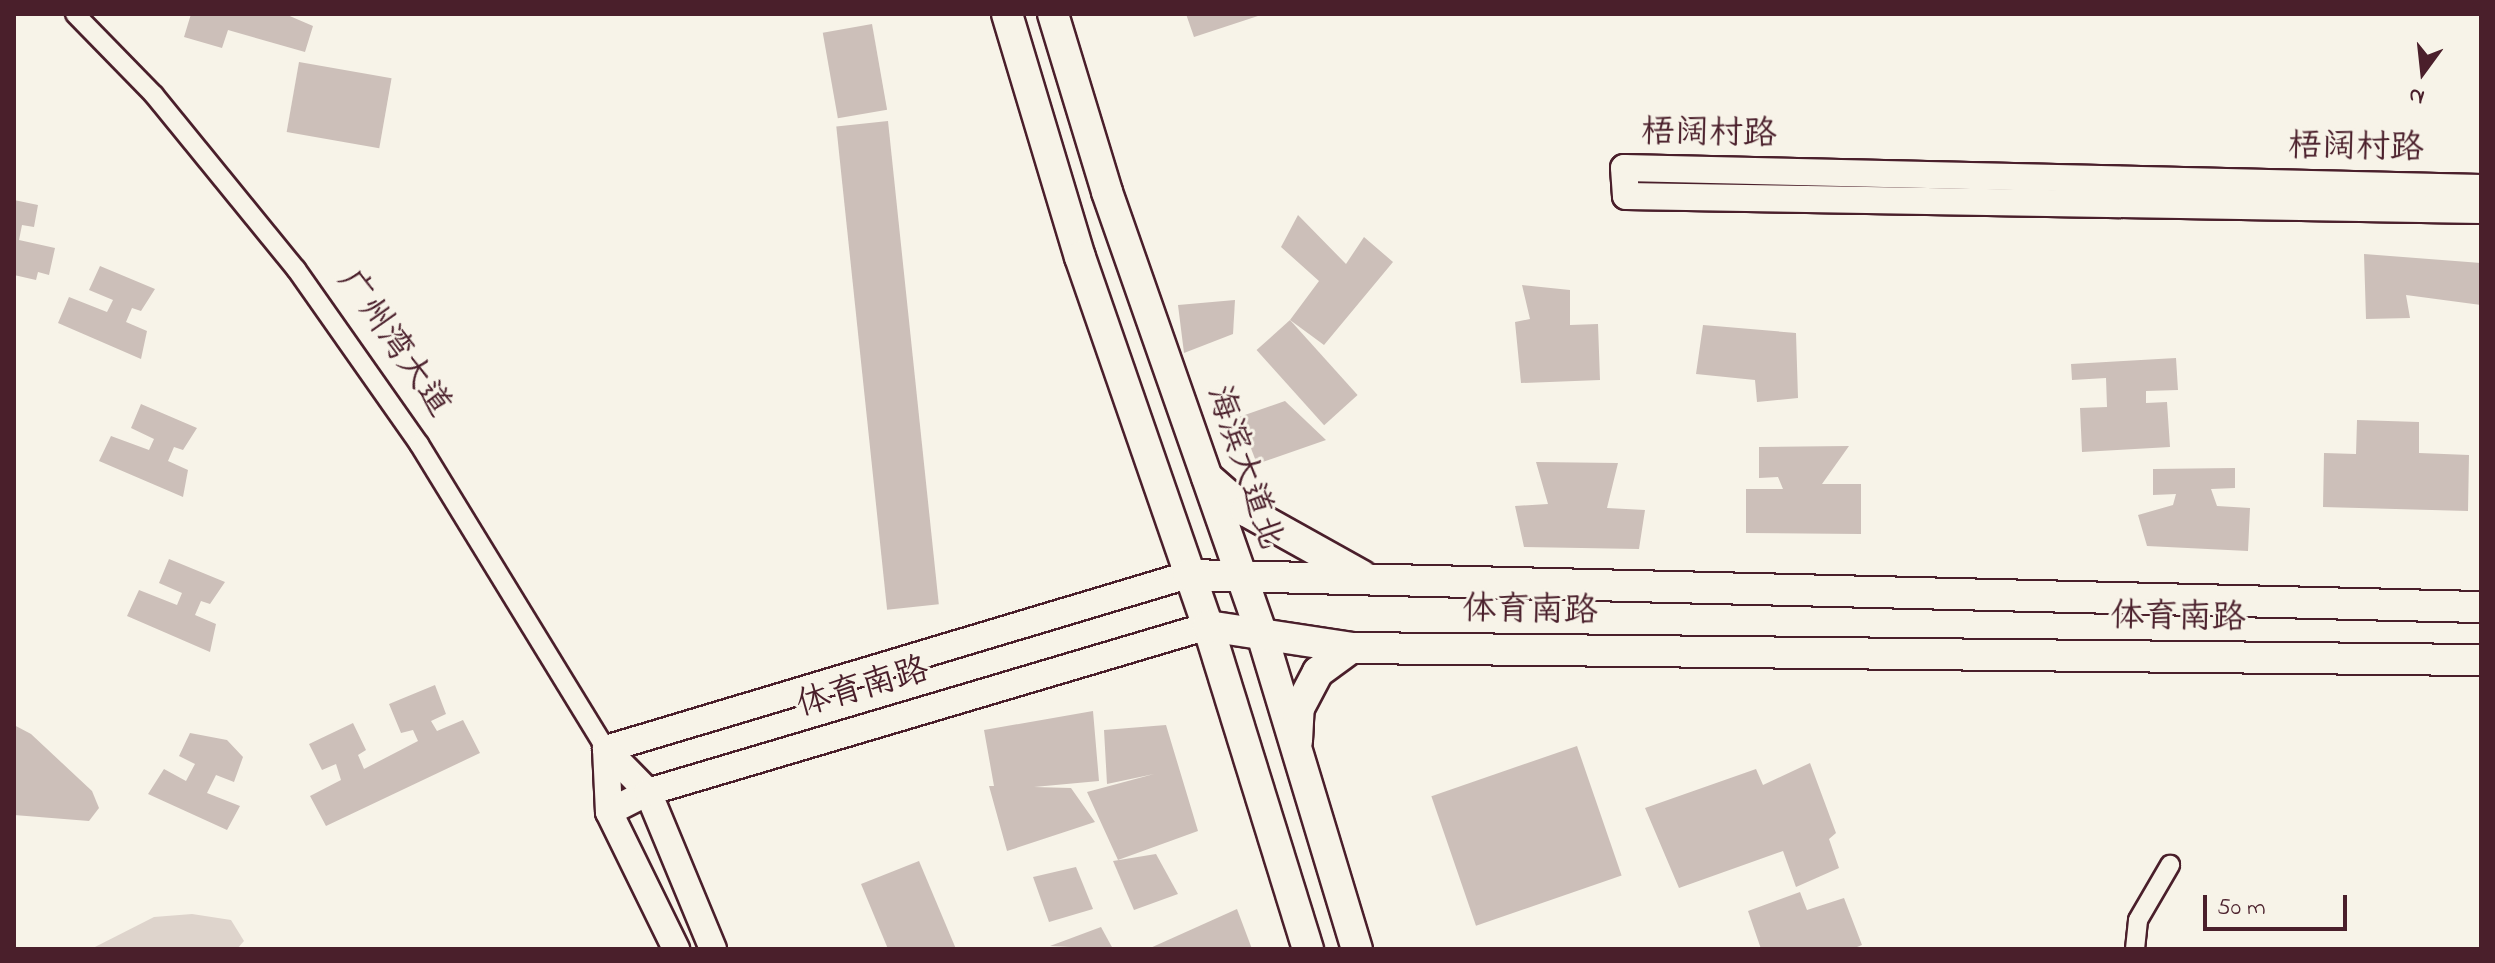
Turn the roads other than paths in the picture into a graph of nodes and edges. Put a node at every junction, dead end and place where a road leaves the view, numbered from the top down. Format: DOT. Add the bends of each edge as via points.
graph roads {
  1 [pos="75,14"];
  2 [pos="1007,14"];
  3 [pos="1053,14"];
  4 [pos="2481,188"];
  5 [pos="2481,210"];
  6 [pos="1206,476"];
  7 [pos="1188,575"];
  8 [pos="1241,577"];
  9 [pos="1370,580"];
  10 [pos="2481,607"];
  11 [pos="1208,626"];
  12 [pos="1263,638"];
  13 [pos="1351,648"];
  14 [pos="2481,660"];
  15 [pos="606,749"];
  16 [pos="1296,759"];
  17 [pos="648,792"];
  18 [pos="609,812"];
  19 [pos="2170,865"];
  20 [pos="676,949"];
  21 [pos="713,949"];
  22 [pos="1308,949"];
  23 [pos="1357,949"];
  24 [pos="2135,949"];
  1 -- 15 [label="street, 广州湾大道" via="154,95 296,269 419,444"];
  2 -- 7 [label="main road" via="1080,257"];
  3 -- 6 [label="main road, 海滨大道北" via="1107,192"];
  4 -- 5 [label="street, 梧阔村路" via="1624,168 1626,196"];
  6 -- 8 [label="main road, 海滨大道北"];
  6 -- 9 [label="main road" via="1243,509 1306,549"];
  7 -- 8 [label="main road, 体育南路"];
  7 -- 11 [label="main road"];
  7 -- 15 [label="street, 体育南路"];
  8 -- 9 [label="main road, 体育南路"];
  8 -- 12 [label="main road, 海滨大道北"];
  9 -- 10 [label="main road, 体育南路"];
  11 -- 12 [label="main road, 体育南路"];
  11 -- 17 [label="street, 体育南路"];
  11 -- 22 [label="main road"];
  12 -- 13 [label="main road, 体育南路"];
  12 -- 16 [label="main road, 海滨大道北"];
  13 -- 14 [label="main road, 体育南路"];
  13 -- 16 [label="main road" via="1318,672 1299,708"];
  15 -- 17 [label="street, 广州湾大道"];
  15 -- 18 [label="street, 广州湾大道"];
  16 -- 23 [label="main road, 海滨大道北"];
  17 -- 18 [label="street, 体育南路"];
  17 -- 21 [label="street, 广州湾大道"];
  18 -- 20 [label="street, 广州湾大道"];
  19 -- 24 [label="street" via="2138,920"];
}
